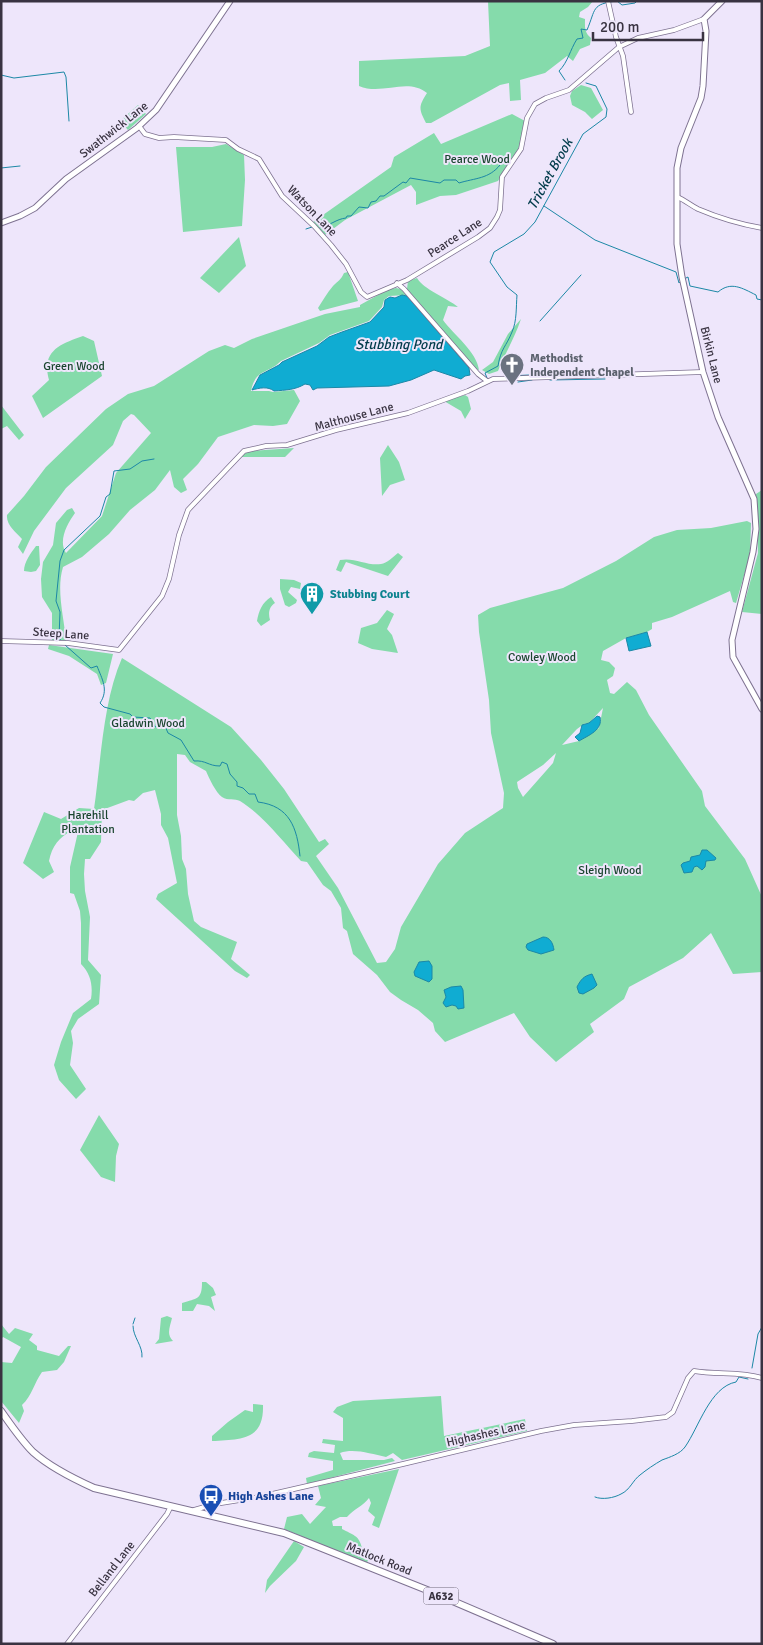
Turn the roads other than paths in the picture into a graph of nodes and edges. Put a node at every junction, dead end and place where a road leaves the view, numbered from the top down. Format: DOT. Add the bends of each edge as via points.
graph roads {
  1 [pos="230,1"];
  2 [pos="608,1"];
  3 [pos="722,1"];
  4 [pos="704,19"];
  5 [pos="619,47"];
  6 [pos="631,112"];
  7 [pos="139,126"];
  8 [pos="677,197"];
  9 [pos="1,223"];
  10 [pos="762,228"];
  11 [pos="407,280"];
  12 [pos="397,283"];
  13 [pos="404,289"];
  14 [pos="703,372"];
  15 [pos="478,374"];
  16 [pos="487,381"];
  17 [pos="476,386"];
  18 [pos="1,641"];
  19 [pos="119,650"];
  20 [pos="762,708"];
  21 [pos="762,1378"];
  22 [pos="1,1411"];
  23 [pos="171,1506"];
  24 [pos="192,1510"];
  25 [pos="67,1644"];
  26 [pos="553,1644"];
  1 -- 7 [label="street, Swathwick Lane" via="160,105"];
  2 -- 5 [label="street"];
  3 -- 4 [label="street"];
  4 -- 5 [label="street" via="638,38"];
  4 -- 8 [label="street, Birkin Lane" via="703,86 681,148"];
  5 -- 6 [label="street"];
  5 -- 11 [label="street, Pearce Lane" via="569,90 533,106 527,118 521,149 502,177 500,210 490,228"];
  7 -- 9 [label="street, Swathwick Lane" via="66,179 34,208"];
  7 -- 12 [label="street, Watson Lane" via="150,136 226,140 259,159 282,196 314,226 346,264 361,292 367,297"];
  8 -- 10 [label="street" via="718,217"];
  8 -- 14 [label="street, Birkin Lane" via="676,229 682,277"];
  11 -- 12 [label="street, Watson Lane"];
  11 -- 13 [label="street"];
  12 -- 13 [label="street"];
  13 -- 15 [label="street"];
  14 -- 16 [label="street, Malthouse Lane" via="498,378"];
  14 -- 20 [label="street, Birkin Lane" via="718,417 754,499 756,529 753,552 732,640 733,657"];
  15 -- 16 [label="street"];
  15 -- 17 [label="street"];
  16 -- 17 [label="street, Malthouse Lane"];
  17 -- 19 [label="street, Malthouse Lane" via="408,413 287,445 244,451 188,510 162,596"];
  18 -- 19 [label="street, Steep Lane" via="68,643"];
  21 -- 24 [label="street, Highashes Lane" via="739,1373 694,1371 673,1412 666,1417 541,1431"];
  22 -- 23 [label="main road, A632" via="32,1451 73,1478 94,1488"];
  23 -- 24 [label="main road, A632"];
  23 -- 25 [label="street, Belland Lane"];
  24 -- 26 [label="main road, Matlock Road / A632" via="284,1533"];
}
